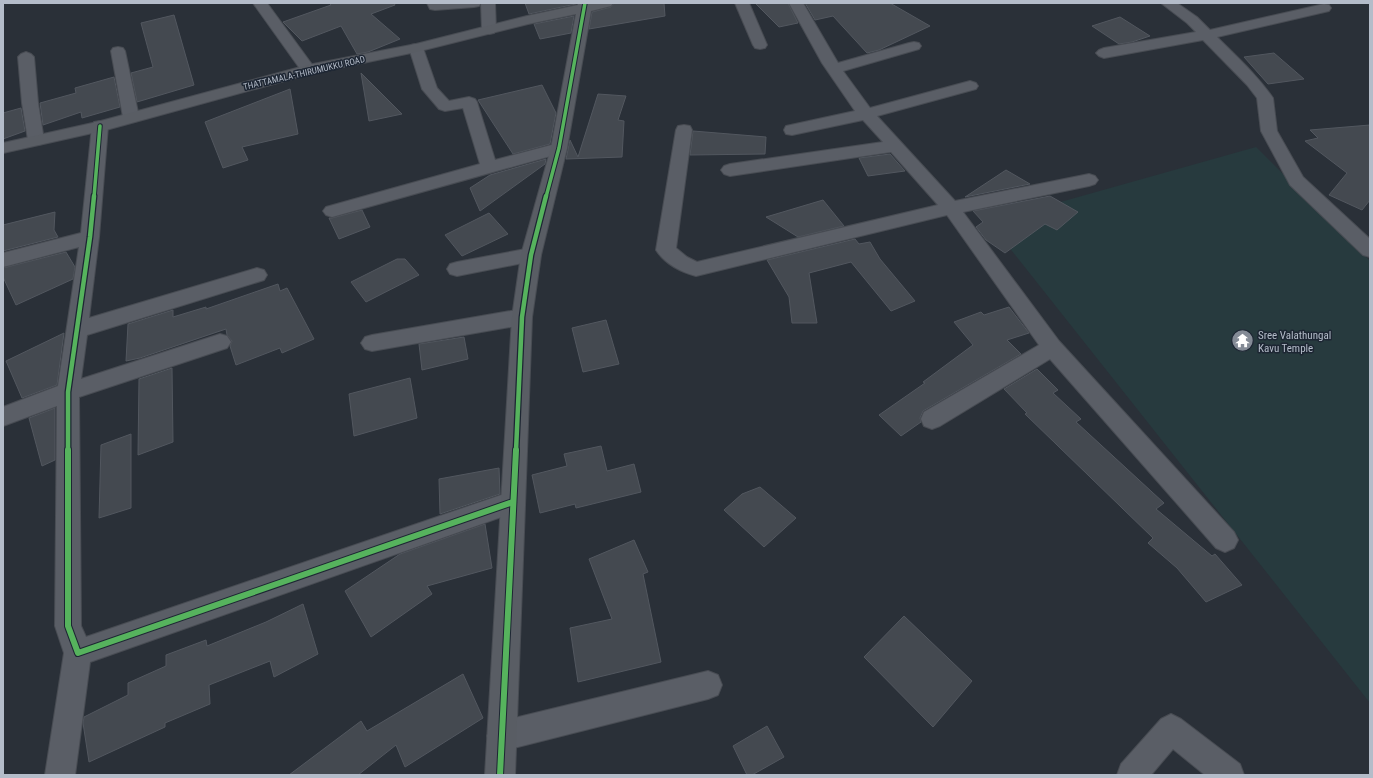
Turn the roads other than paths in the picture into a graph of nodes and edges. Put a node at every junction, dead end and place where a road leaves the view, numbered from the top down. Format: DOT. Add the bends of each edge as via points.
graph roads {
  1 [pos="260,3"];
  2 [pos="434,3"];
  3 [pos="474,3"];
  4 [pos="488,3"];
  5 [pos="606,3"];
  6 [pos="742,3"];
  7 [pos="796,3"];
  8 [pos="1171,4"];
  9 [pos="585,5"];
  10 [pos="1324,8"];
  11 [pos="489,30"];
  12 [pos="1206,35"];
  13 [pos="760,45"];
  14 [pos="914,46"];
  15 [pos="416,48"];
  16 [pos="118,51"];
  17 [pos="1104,53"];
  18 [pos="26,57"];
  19 [pos="834,69"];
  20 [pos="308,70"];
  21 [pos="970,86"];
  22 [pos="866,114"];
  23 [pos="131,116"];
  24 [pos="100,126"];
  25 [pos="684,130"];
  26 [pos="792,130"];
  27 [pos="36,140"];
  28 [pos="895,146"];
  29 [pos="3,148"];
  30 [pos="559,148"];
  31 [pos="489,168"];
  32 [pos="730,170"];
  33 [pos="1089,180"];
  34 [pos="951,208"];
  35 [pos="332,211"];
  36 [pos="90,237"];
  37 [pos="1370,250"];
  38 [pos="531,255"];
  39 [pos="3,260"];
  40 [pos="457,269"];
  41 [pos="257,276"];
  42 [pos="522,317"];
  43 [pos="76,330"];
  44 [pos="220,342"];
  45 [pos="372,343"];
  46 [pos="1052,347"];
  47 [pos="68,392"];
  48 [pos="3,417"];
  49 [pos="932,419"];
  50 [pos="513,502"];
  51 [pos="1225,540"];
  52 [pos="78,653"];
  53 [pos="708,685"];
  54 [pos="502,736"];
  55 [pos="60,775"];
  56 [pos="500,775"];
  57 [pos="1132,775"];
  58 [pos="1229,775"];
  1 -- 20 [label="street"];
  2 -- 3 [label="street" via="435,6"];
  4 -- 11 [label="street"];
  5 -- 9 [label="street, THATTAMALA-THIRUMUKKU ROAD"];
  6 -- 13 [label="street"];
  7 -- 19 [label="street"];
  8 -- 12 [label="street"];
  9 -- 11 [label="street, THATTAMALA-THIRUMUKKU ROAD"];
  9 -- 30 [label="street"];
  10 -- 12 [label="street"];
  11 -- 15 [label="street, THATTAMALA-THIRUMUKKU ROAD"];
  12 -- 17 [label="street"];
  12 -- 37 [label="street" via="1253,82 1265,98 1269,131 1296,180"];
  14 -- 19 [label="street"];
  15 -- 20 [label="street, THATTAMALA-THIRUMUKKU ROAD"];
  15 -- 31 [label="street" via="430,89 445,106 469,102"];
  16 -- 23 [label="street"];
  18 -- 27 [label="street"];
  19 -- 22 [label="street"];
  20 -- 23 [label="street, THATTAMALA-THIRUMUKKU ROAD"];
  21 -- 22 [label="street"];
  22 -- 26 [label="street"];
  22 -- 28 [label="street"];
  23 -- 24 [label="street, THATTAMALA-THIRUMUKKU ROAD"];
  24 -- 27 [label="street, THATTAMALA-THIRUMUKKU ROAD"];
  24 -- 36 [label="street"];
  25 -- 34 [label="street" via="666,250 680,262 696,269"];
  27 -- 29 [label="street, THATTAMALA-THIRUMUKKU ROAD"];
  28 -- 32 [label="street"];
  28 -- 34 [label="street"];
  30 -- 31 [label="street"];
  30 -- 38 [label="street"];
  31 -- 35 [label="street"];
  33 -- 34 [label="street"];
  34 -- 46 [label="street"];
  36 -- 39 [label="street"];
  36 -- 43 [label="street"];
  38 -- 40 [label="street"];
  38 -- 42 [label="street"];
  41 -- 43 [label="street"];
  42 -- 45 [label="street"];
  42 -- 50 [label="street"];
  43 -- 47 [label="street"];
  44 -- 47 [label="street"];
  46 -- 49 [label="street"];
  46 -- 51 [label="street"];
  47 -- 48 [label="street"];
  47 -- 52 [label="street" via="68,626"];
  50 -- 52 [label="street"];
  50 -- 54 [label="street"];
  52 -- 55 [label="street"];
  53 -- 54 [label="street"];
  54 -- 56 [label="street"];
  57 -- 58 [label="street" via="1171,729"];
}
